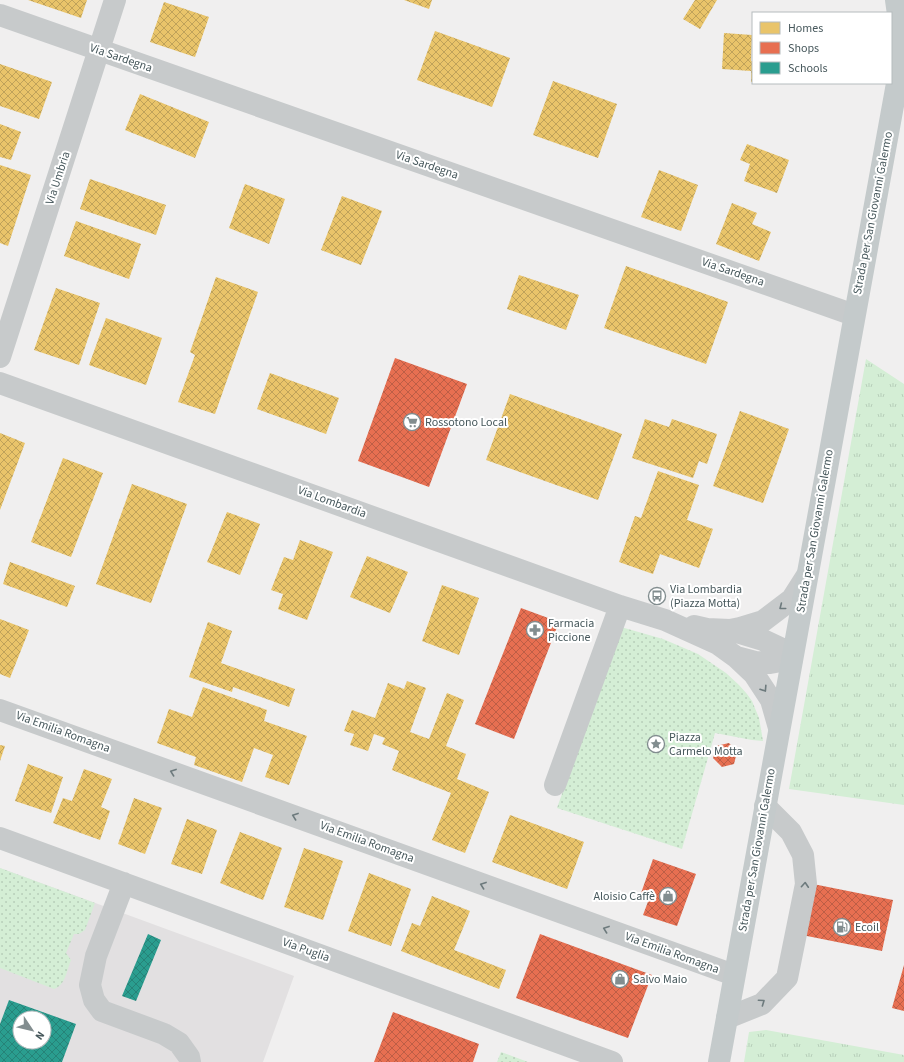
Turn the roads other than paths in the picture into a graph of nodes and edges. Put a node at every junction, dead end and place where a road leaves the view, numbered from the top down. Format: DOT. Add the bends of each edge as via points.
graph roads {
  1 [pos="115,0"];
  2 [pos="896,0"];
  3 [pos="0,16"];
  4 [pos="99,50"];
  5 [pos="854,315"];
  6 [pos="0,357"];
  7 [pos="0,383"];
  8 [pos="806,577"];
  9 [pos="620,606"];
  10 [pos="665,620"];
  11 [pos="730,630"];
  12 [pos="736,657"];
  13 [pos="792,659"];
  14 [pos="0,710"];
  15 [pos="779,728"];
  16 [pos="554,785"];
  17 [pos="765,806"];
  18 [pos="0,838"];
  19 [pos="124,883"];
  20 [pos="734,976"];
  21 [pos="727,1018"];
  22 [pos="190,1062"];
  23 [pos="612,1062"];
  24 [pos="719,1062"];
  1 -- 4 [label="street, Via Umbria"];
  2 -- 5 [label="main road, Strada per San Giovanni Galermo" via="901,62"];
  3 -- 4 [label="street, Via Sardegna"];
  4 -- 5 [label="street, Via Sardegna"];
  4 -- 6 [label="street, Via Umbria"];
  5 -- 8 [label="main road, Strada per San Giovanni Galermo"];
  7 -- 9 [label="street, Via Lombardia"];
  8 -- 11 [label="street, one-way" via="792,599 763,621"];
  8 -- 13 [label="main road, Strada per San Giovanni Galermo"];
  9 -- 10 [label="street, Via Lombardia"];
  9 -- 16 [label="street"];
  10 -- 11 [label="street" via="707,629"];
  10 -- 12 [label="street" via="718,644"];
  11 -- 13 [label="street" via="763,640 780,648"];
  12 -- 13 [label="street" via="770,664"];
  12 -- 15 [label="street, one-way" via="754,674 771,700"];
  13 -- 15 [label="main road, Strada per San Giovanni Galermo"];
  20 -- 14 [label="street, Via Emilia Romagna, one-way"];
  15 -- 17 [label="main road, Strada per San Giovanni Galermo"];
  17 -- 20 [label="main road, Strada per San Giovanni Galermo"];
  21 -- 17 [label="street, one-way" via="762,1004 787,978 806,884 803,856 791,832"];
  18 -- 19 [label="street, Via Puglia"];
  19 -- 22 [label="street" via="96,956 90,985 94,1000 102,1011 164,1034 179,1043"];
  19 -- 23 [label="street, Via Puglia"];
  20 -- 21 [label="main road, Strada per San Giovanni Galermo"];
  21 -- 24 [label="main road, Strada per San Giovanni Galermo"];
}
